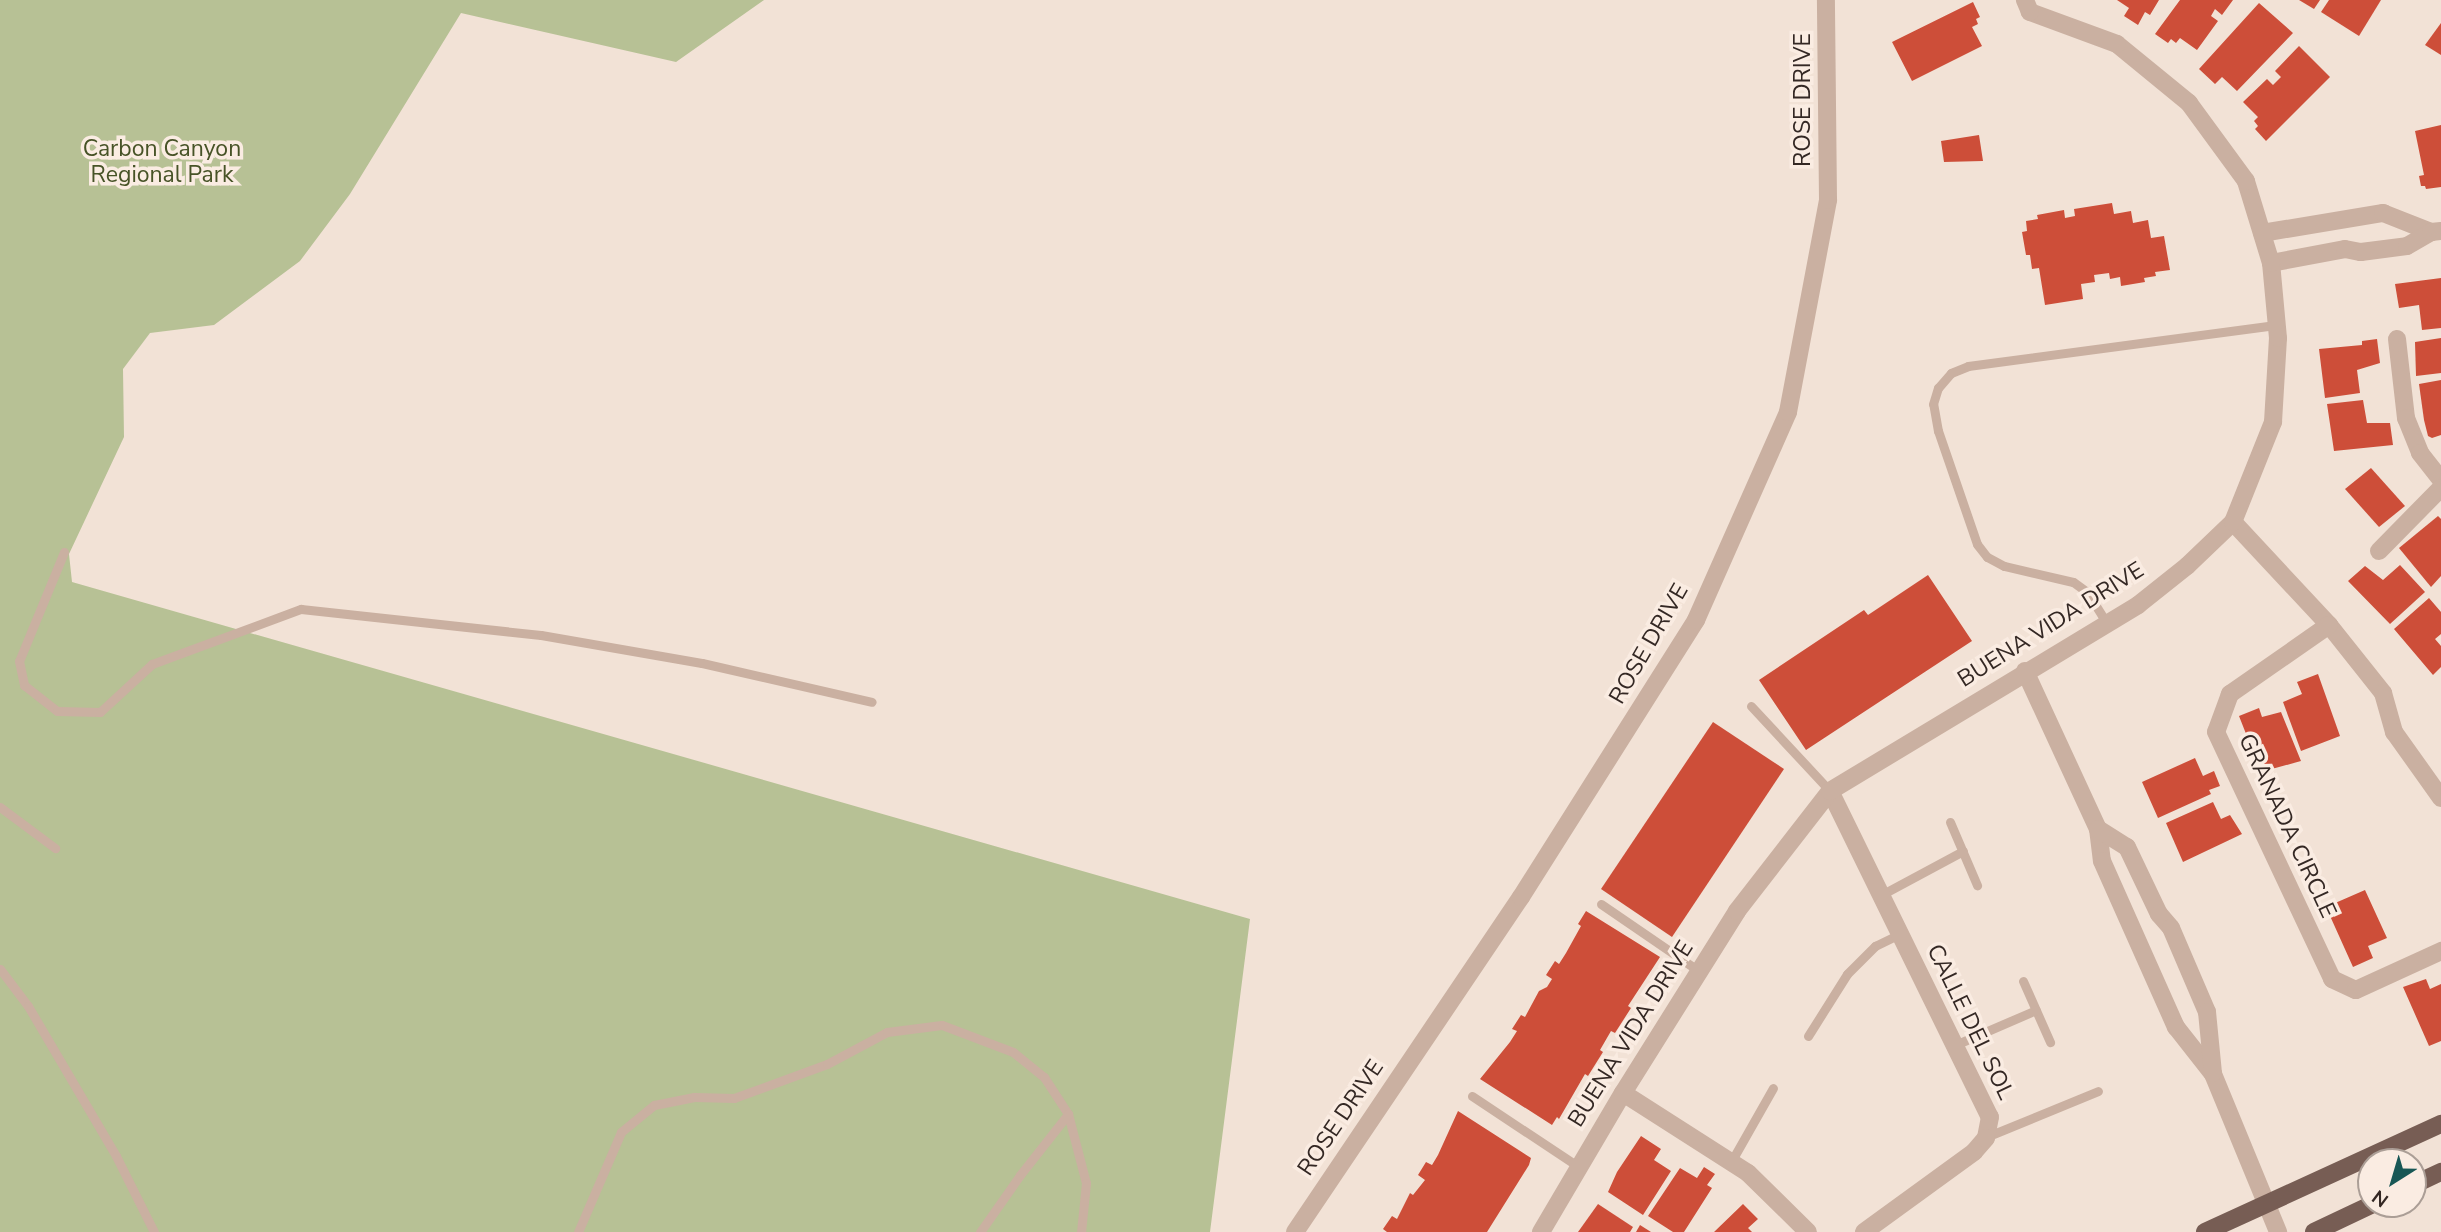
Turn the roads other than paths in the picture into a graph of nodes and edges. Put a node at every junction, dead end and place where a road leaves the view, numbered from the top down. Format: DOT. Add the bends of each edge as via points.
graph roads {
  1 [pos="1826,0"];
  2 [pos="2028,6"];
  3 [pos="2436,231"];
  4 [pos="2262,233"];
  5 [pos="2271,263"];
  6 [pos="2277,325"];
  7 [pos="2398,339"];
  8 [pos="2441,480"];
  9 [pos="2441,488"];
  10 [pos="2233,522"];
  11 [pos="2379,551"];
  12 [pos="64,552"];
  13 [pos="2106,622"];
  14 [pos="2329,625"];
  15 [pos="2025,671"];
  16 [pos="872,702"];
  17 [pos="1751,706"];
  18 [pos="1830,792"];
  19 [pos="2441,798"];
  20 [pos="0,807"];
  21 [pos="1950,822"];
  22 [pos="2098,829"];
  23 [pos="55,848"];
  24 [pos="1962,851"];
  25 [pos="1977,885"];
  26 [pos="1881,895"];
  27 [pos="1601,904"];
  28 [pos="1900,934"];
  29 [pos="2441,951"];
  30 [pos="0,969"];
  31 [pos="1699,971"];
  32 [pos="2023,981"];
  33 [pos="2036,1010"];
  34 [pos="1808,1035"];
  35 [pos="2050,1042"];
  36 [pos="1955,1045"];
  37 [pos="2213,1074"];
  38 [pos="1773,1088"];
  39 [pos="2098,1091"];
  40 [pos="1623,1093"];
  41 [pos="1472,1096"];
  42 [pos="1068,1114"];
  43 [pos="2441,1124"];
  44 [pos="1986,1138"];
  45 [pos="1731,1162"];
  46 [pos="1579,1167"];
  47 [pos="2266,1202"];
  48 [pos="2357,1212"];
  49 [pos="154,1232"];
  50 [pos="578,1232"];
  51 [pos="980,1232"];
  52 [pos="1081,1232"];
  53 [pos="1295,1232"];
  54 [pos="1541,1232"];
  55 [pos="1808,1232"];
  56 [pos="1864,1232"];
  57 [pos="2205,1232"];
  58 [pos="2278,1232"];
  59 [pos="2314,1232"];
  1 -- 53 [label="street, ROSE DRIVE" via="1828,200 1788,412 1696,620 1521,897"];
  2 -- 4 [label="street, BUENA VIDA DRIVE" via="2117,44 2189,103 2246,181"];
  3 -- 4 [label="street" via="2383,213"];
  3 -- 5 [label="street" via="2407,246 2361,252 2345,249"];
  4 -- 5 [label="street, BUENA VIDA DRIVE"];
  5 -- 6 [label="street, BUENA VIDA DRIVE"];
  6 -- 10 [label="street, BUENA VIDA DRIVE" via="2273,422"];
  6 -- 13 [label="lane" via="1968,366 1951,373 1938,388 1933,404 1938,431 1977,544 1987,557 2004,566 2073,582 2087,592"];
  7 -- 8 [label="street" via="2406,418 2420,453"];
  9 -- 11 [label="street"];
  10 -- 13 [label="street, BUENA VIDA DRIVE" via="2187,566"];
  10 -- 14 [label="street"];
  12 -- 16 [label="lane" via="19,661 24,685 57,711 100,712 152,664 301,609 541,635 702,663"];
  13 -- 15 [label="street, BUENA VIDA DRIVE"];
  14 -- 19 [label="street" via="2383,693 2394,732"];
  14 -- 29 [label="street, GRANADA CIRCLE" via="2230,694 2216,732 2332,979 2356,990"];
  15 -- 18 [label="street, BUENA VIDA DRIVE"];
  15 -- 22 [label="street"];
  17 -- 18 [label="lane"];
  18 -- 26 [label="street, CALLE DEL SOL"];
  18 -- 31 [label="street, BUENA VIDA DRIVE" via="1737,911"];
  20 -- 23 [label="lane"];
  21 -- 24 [label="lane"];
  22 -- 37 [label="street" via="2102,861 2176,1027"];
  22 -- 37 [label="street" via="2127,847 2159,914 2171,928 2207,1012"];
  24 -- 25 [label="lane"];
  24 -- 26 [label="lane"];
  26 -- 28 [label="street, CALLE DEL SOL"];
  27 -- 31 [label="lane"];
  28 -- 34 [label="lane" via="1875,946 1847,974"];
  28 -- 36 [label="street, CALLE DEL SOL"];
  30 -- 49 [label="lane" via="28,1006 116,1156"];
  31 -- 40 [label="street, BUENA VIDA DRIVE"];
  32 -- 33 [label="lane"];
  33 -- 35 [label="lane"];
  33 -- 36 [label="lane"];
  36 -- 44 [label="street, CALLE DEL SOL" via="1990,1117"];
  37 -- 47 [label="street"];
  38 -- 45 [label="lane"];
  39 -- 44 [label="lane"];
  40 -- 45 [label="street"];
  40 -- 46 [label="street, BUENA VIDA DRIVE"];
  41 -- 46 [label="lane"];
  42 -- 50 [label="lane" via="1044,1077 1013,1052 942,1025 887,1032 827,1064 734,1098 694,1097 654,1105 621,1132"];
  42 -- 51 [label="lane"];
  42 -- 52 [label="lane" via="1086,1183"];
  43 -- 47 [label="main road"];
  44 -- 56 [label="street" via="1974,1153"];
  45 -- 55 [label="street"];
  46 -- 54 [label="street, BUENA VIDA DRIVE"];
  47 -- 57 [label="main road"];
  47 -- 58 [label="street"];
  48 -- 59 [label="main road"];
}
